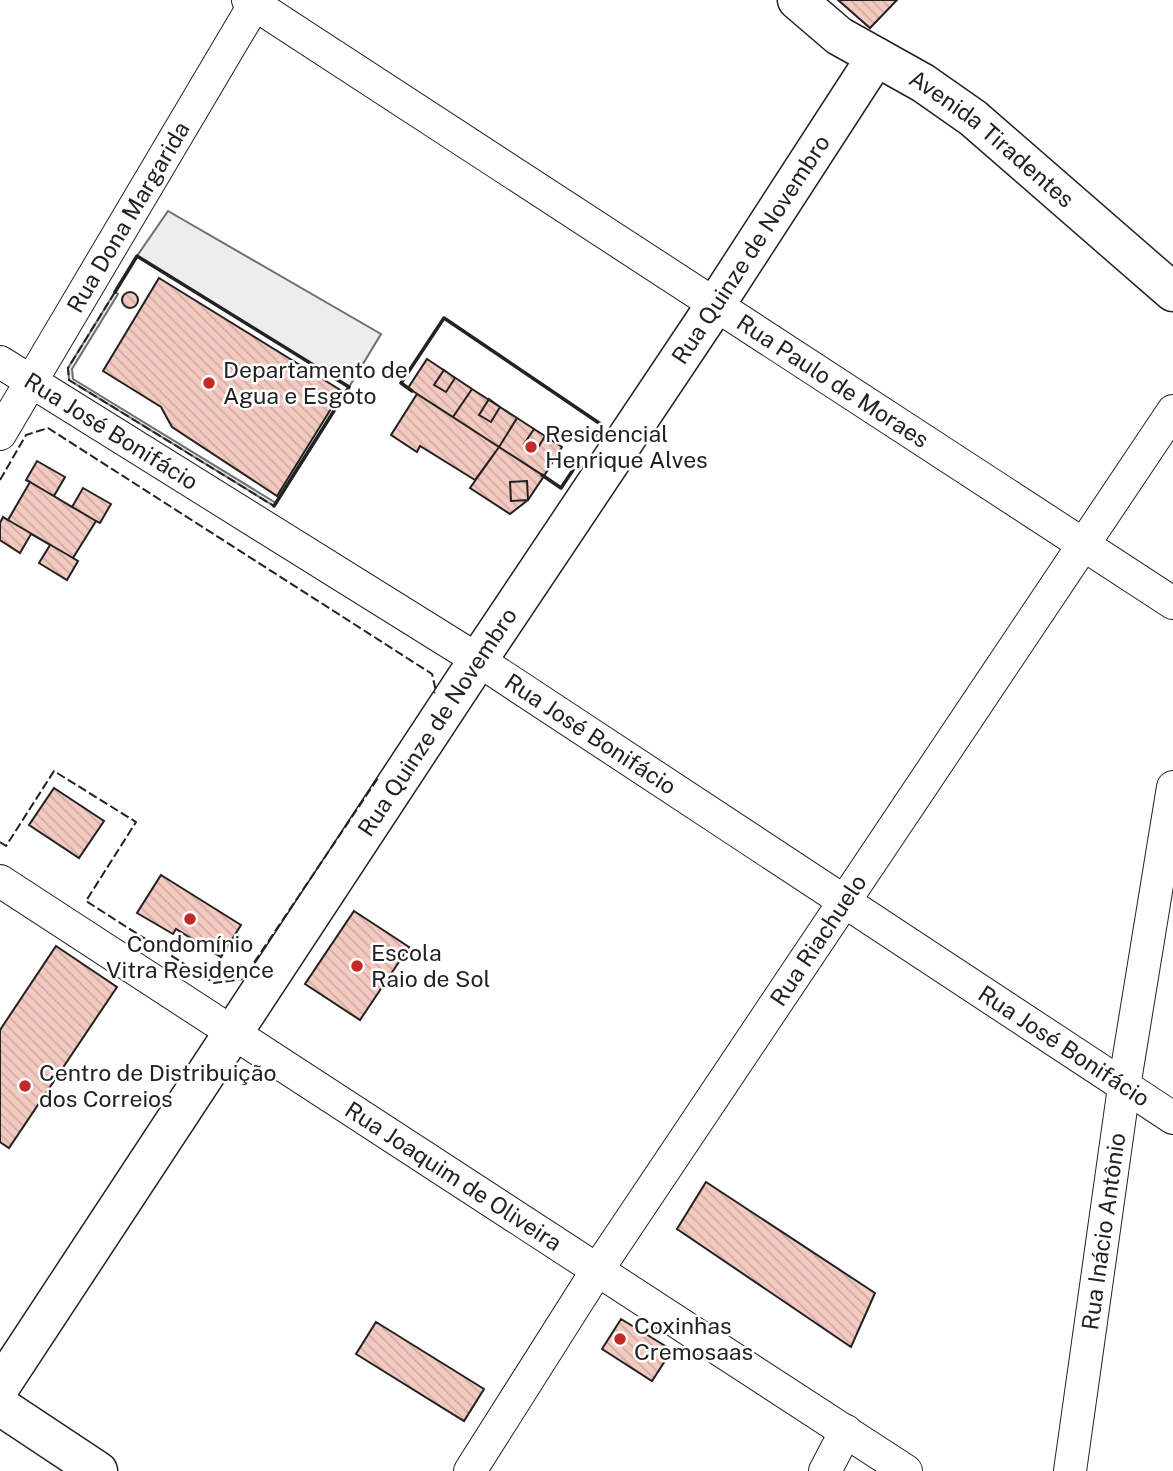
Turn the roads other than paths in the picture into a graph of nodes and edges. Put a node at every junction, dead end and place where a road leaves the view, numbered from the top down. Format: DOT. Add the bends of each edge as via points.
graph roads {
  1 [pos="797,0"];
  2 [pos="253,1"];
  3 [pos="876,57"];
  4 [pos="1173,292"];
  5 [pos="716,304"];
  6 [pos="0,362"];
  7 [pos="30,381"];
  8 [pos="1173,411"];
  9 [pos="0,434"];
  10 [pos="1084,546"];
  11 [pos="1173,603"];
  12 [pos="478,660"];
  13 [pos="1173,787"];
  14 [pos="0,881"];
  15 [pos="844,901"];
  16 [pos="233,1032"];
  17 [pos="1124,1087"];
  18 [pos="1173,1118"];
  19 [pos="598,1269"];
  20 [pos="0,1387"];
  21 [pos="0,1406"];
  22 [pos="846,1431"];
  23 [pos="98,1471"];
  24 [pos="470,1471"];
  25 [pos="825,1471"];
  26 [pos="906,1471"];
  27 [pos="1070,1471"];
  1 -- 3 [label="main road, Avenida Tiradentes" via="839,36"];
  2 -- 5 [label="street, Rua Paulo de Moraes"];
  2 -- 7 [label="street, Rua Dona Margarida"];
  3 -- 4 [label="main road, Avenida Tiradentes" via="973,118"];
  3 -- 5 [label="main road, Rua Quinze de Novembro"];
  5 -- 10 [label="street, Rua Paulo de Moraes"];
  5 -- 12 [label="main road, Rua Quinze de Novembro"];
  6 -- 7 [label="street, Rua José Bonifácio"];
  7 -- 9 [label="street, Rua Dona Margarida"];
  7 -- 12 [label="street, Rua José Bonifácio"];
  8 -- 10 [label="street, Rua Riachuelo"];
  10 -- 11 [label="street, Rua Paulo de Moraes"];
  10 -- 15 [label="street, Rua Riachuelo"];
  12 -- 15 [label="street, Rua José Bonifácio"];
  12 -- 16 [label="main road, Rua Quinze de Novembro"];
  13 -- 17 [label="street, Rua Inácio Antônio"];
  14 -- 16 [label="street, Rua Joaquim de Oliveira"];
  15 -- 17 [label="street, Rua José Bonifácio"];
  15 -- 19 [label="street, Rua Riachuelo"];
  16 -- 19 [label="street, Rua Joaquim de Oliveira"];
  16 -- 20 [label="main road, Rua Quinze de Novembro"];
  17 -- 18 [label="street, Rua José Bonifácio"];
  17 -- 27 [label="street, Rua Inácio Antônio"];
  19 -- 22 [label="street, Rua Joaquim de Oliveira"];
  19 -- 24 [label="street, Rua Riachuelo"];
  21 -- 23 [label="main road"];
  22 -- 25 [label="street"];
  22 -- 26 [label="street, Rua Joaquim de Oliveira"];
}
